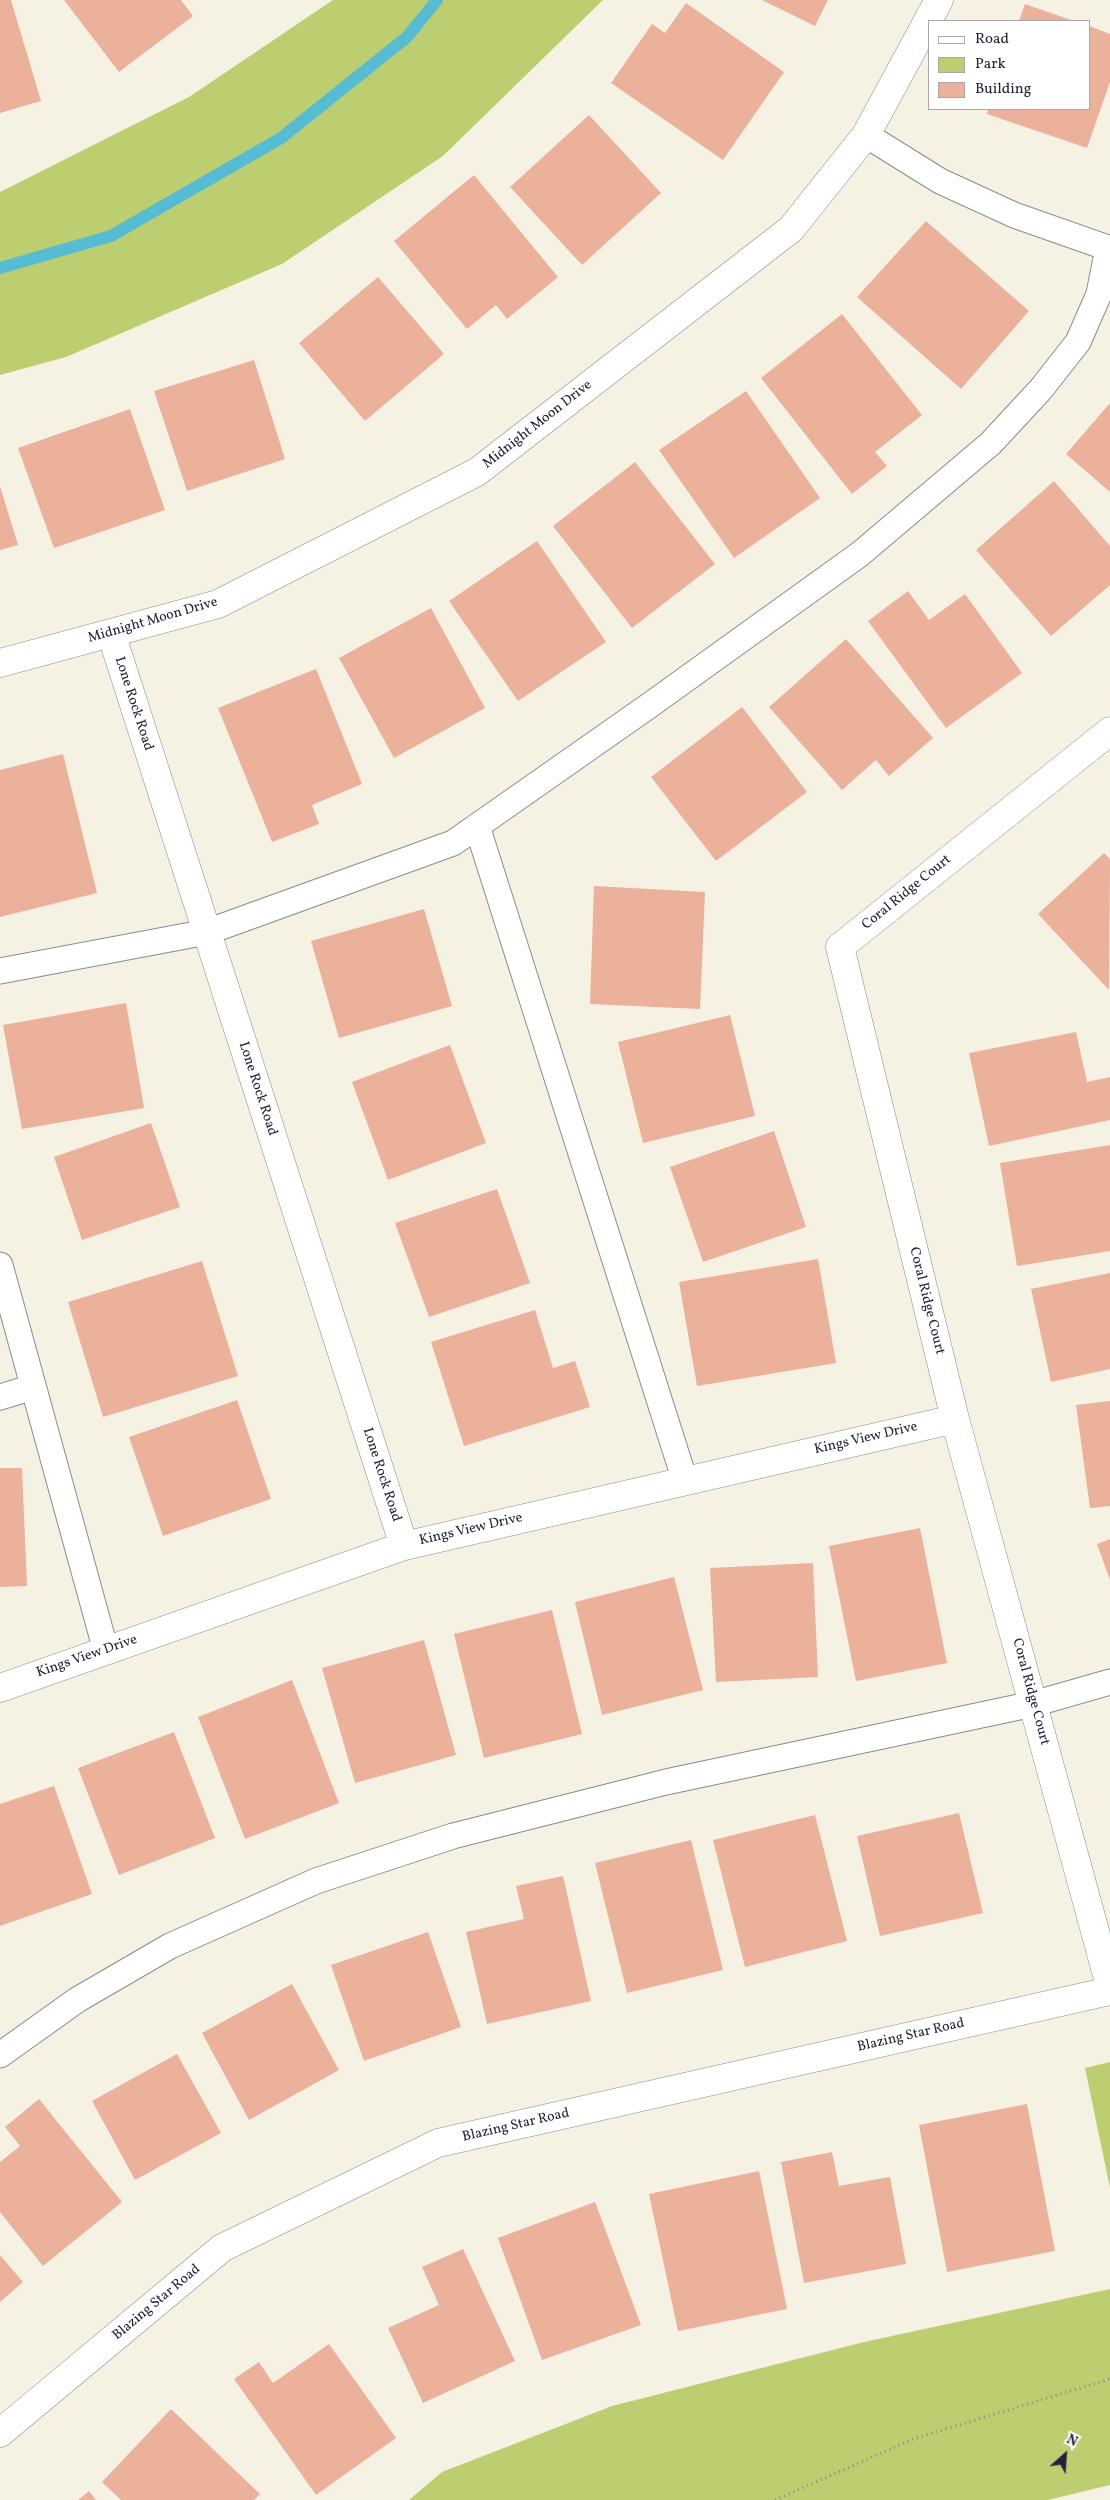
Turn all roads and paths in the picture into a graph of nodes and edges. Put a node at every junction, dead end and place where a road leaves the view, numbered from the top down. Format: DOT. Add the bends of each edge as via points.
graph roads {
  1 [pos="939,0"];
  2 [pos="928,20"];
  3 [pos="928,20"];
  4 [pos="866,135"];
  5 [pos="1109,248"];
  6 [pos="111,633"];
  7 [pos="0,663"];
  8 [pos="1110,731"];
  9 [pos="477,826"];
  10 [pos="207,932"];
  11 [pos="0,971"];
  12 [pos="0,1266"];
  13 [pos="34,1388"];
  14 [pos="0,1397"];
  15 [pos="955,1418"];
  16 [pos="685,1481"];
  17 [pos="404,1546"];
  18 [pos="106,1651"];
  19 [pos="1110,1682"];
  20 [pos="0,1688"];
  21 [pos="1033,1704"];
  22 [pos="1110,1986"];
  23 [pos="1110,1991"];
  24 [pos="0,2055"];
  25 [pos="1110,2379"];
  26 [pos="0,2433"];
  27 [pos="775,2500"];
  1 -- 3 [label="street, Midnight Moon Drive"];
  2 -- 4 [label="street, Midnight Moon Drive"];
  4 -- 5 [label="lane" via="940,181 1014,215"];
  4 -- 6 [label="street, Midnight Moon Drive" via="791,229 477,472 218,604"];
  5 -- 9 [label="lane" via="1099,294 1078,342 1041,389 991,443 860,554"];
  6 -- 7 [label="street, Midnight Moon Drive"];
  6 -- 10 [label="street, Lone Rock Road"];
  8 -- 15 [label="street, Coral Ridge Court" via="840,947"];
  9 -- 10 [label="lane" via="453,842"];
  9 -- 16 [label="lane"];
  10 -- 11 [label="lane"];
  10 -- 17 [label="street, Lone Rock Road"];
  12 -- 13 [label="lane"];
  13 -- 14 [label="lane"];
  13 -- 18 [label="lane"];
  15 -- 16 [label="street, Kings View Drive"];
  15 -- 21 [label="street, Coral Ridge Court"];
  16 -- 17 [label="street, Kings View Drive"];
  17 -- 18 [label="street, Kings View Drive"];
  18 -- 20 [label="street, Kings View Drive"];
  19 -- 21 [label="lane"];
  21 -- 22 [label="street, Coral Ridge Court"];
  21 -- 24 [label="lane" via="666,1782 453,1836 316,1881 170,1946 77,2000"];
  23 -- 26 [label="street, Blazing Star Road" via="438,2143 222,2248"];
  25 -- 27 [label="path" via="916,2438"];
}
